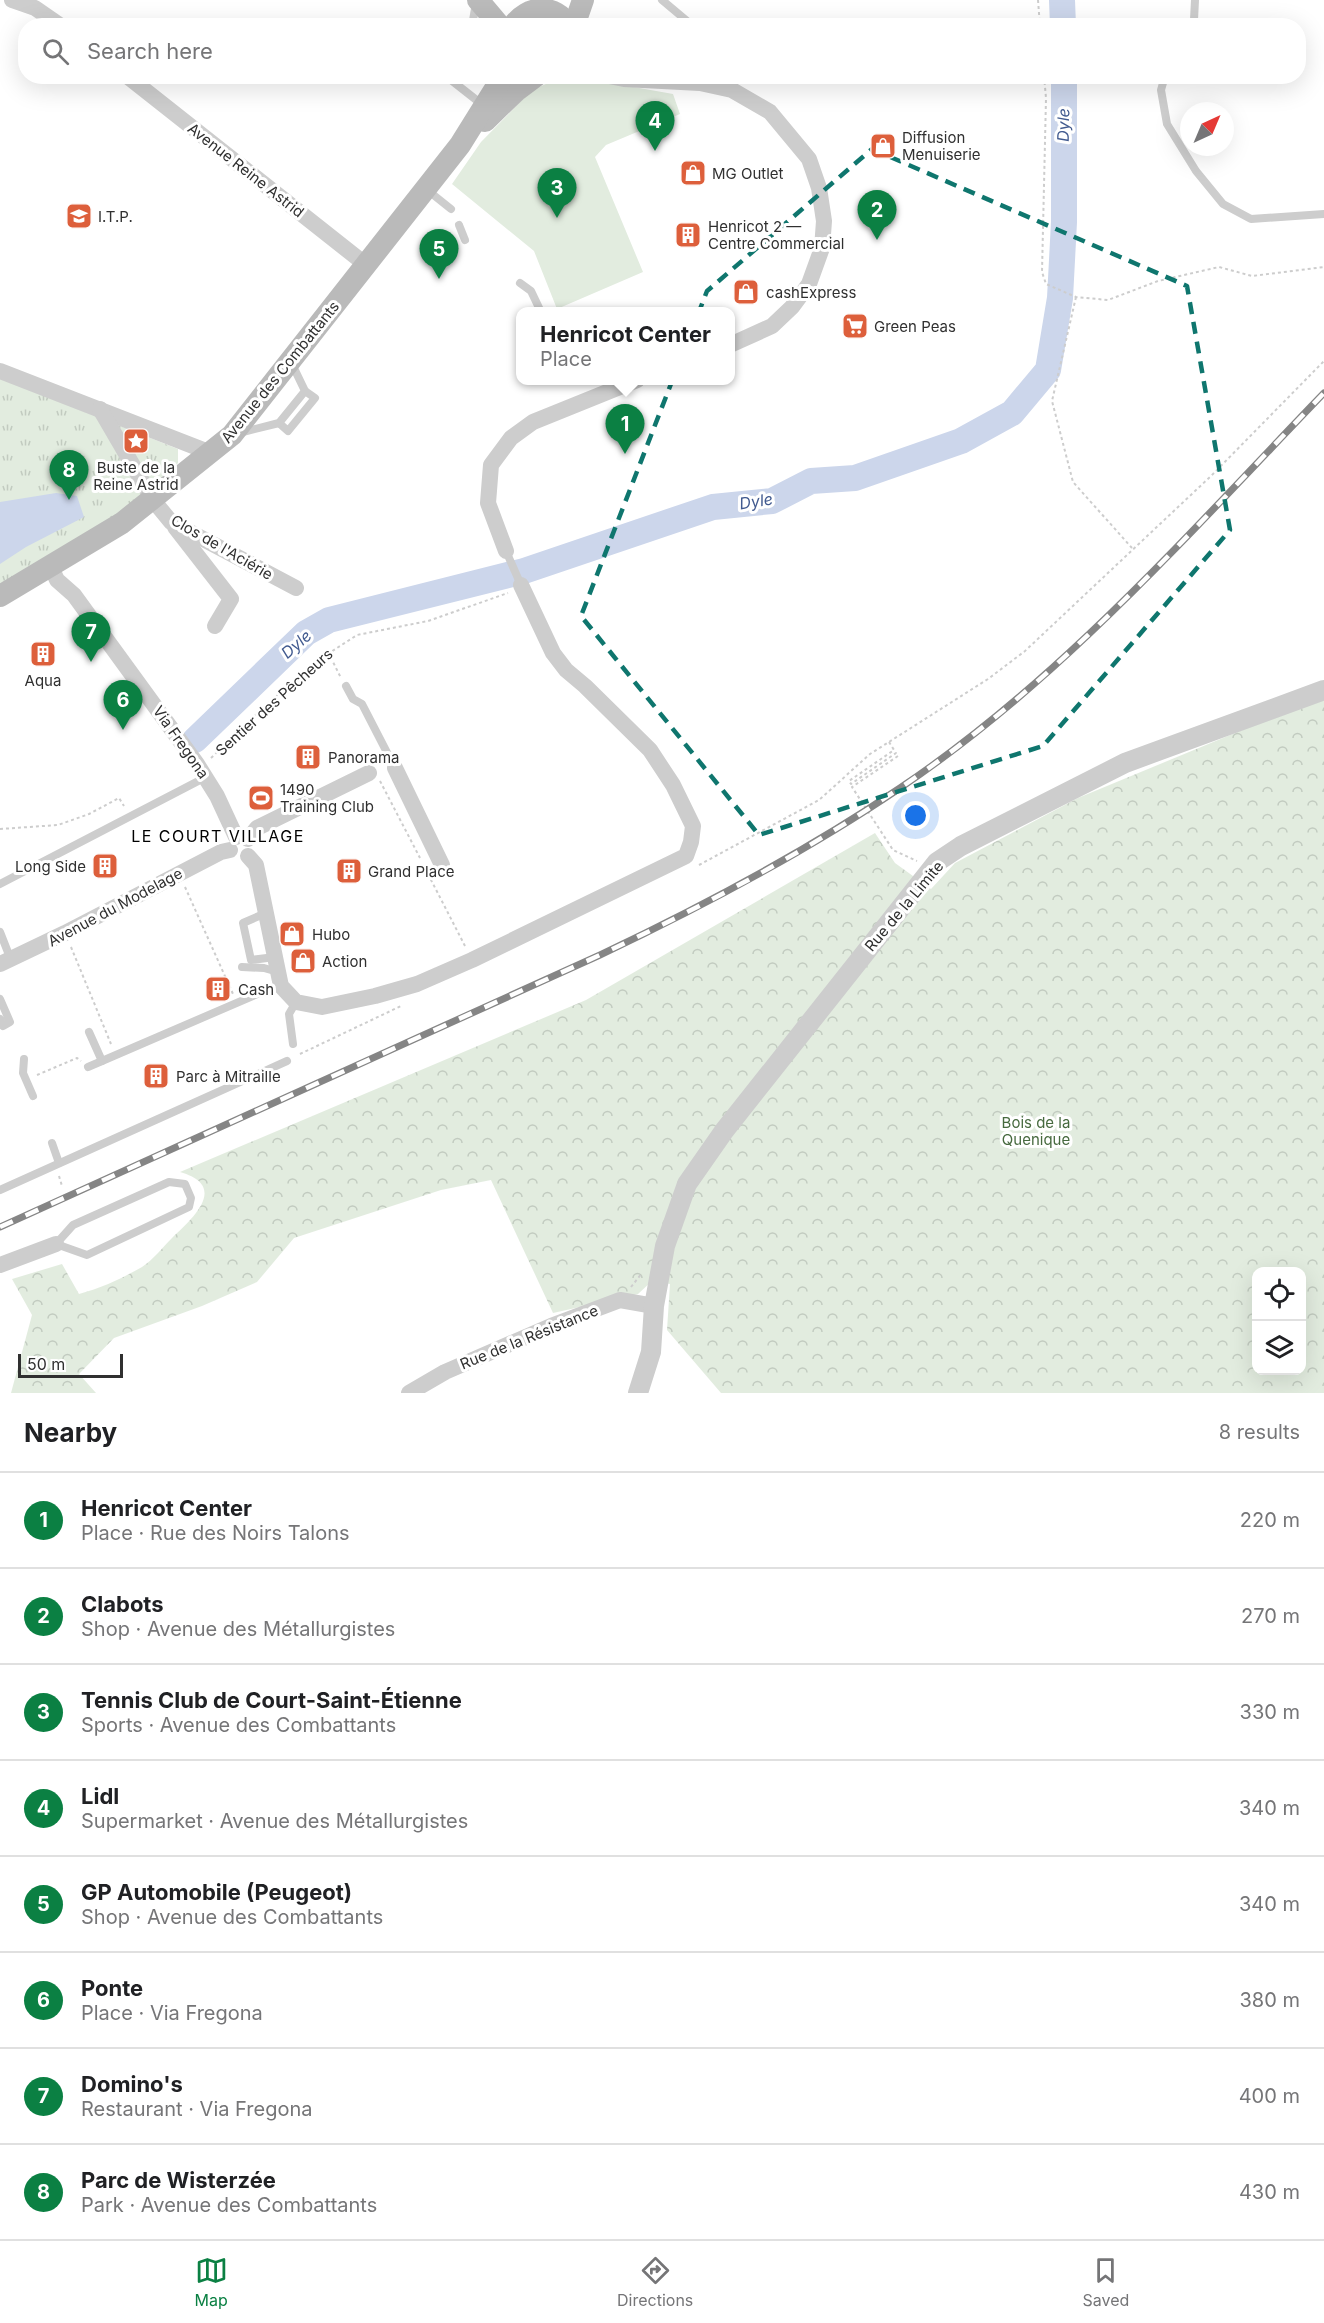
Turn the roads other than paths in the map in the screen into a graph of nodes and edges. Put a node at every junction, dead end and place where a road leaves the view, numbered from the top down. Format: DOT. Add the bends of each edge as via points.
graph roads {
  1 [pos="12,0"];
  2 [pos="478,0"];
  3 [pos="508,0"];
  4 [pos="583,0"];
  5 [pos="662,0"];
  6 [pos="1195,0"];
  7 [pos="36,4"];
  8 [pos="544,6"];
  9 [pos="52,18"];
  10 [pos="474,18"];
  11 [pos="493,18"];
  12 [pos="518,18"];
  13 [pos="563,18"];
  14 [pos="577,18"];
  15 [pos="683,18"];
  16 [pos="1194,18"];
  17 [pos="137,84"];
  18 [pos="459,84"];
  19 [pos="525,84"];
  20 [pos="732,84"];
  21 [pos="1163,84"];
  22 [pos="460,145"];
  23 [pos="426,189"];
  24 [pos="451,208"];
  25 [pos="1324,214"];
  26 [pos="459,225"];
  27 [pos="465,240"];
  28 [pos="365,264"];
  29 [pos="520,283"];
  30 [pos="539,307"];
  31 [pos="735,343"];
  32 [pos="291,361"];
  33 [pos="0,371"];
  34 [pos="621,385"];
  35 [pos="100,409"];
  36 [pos="232,435"];
  37 [pos="211,453"];
  38 [pos="153,500"];
  39 [pos="171,522"];
  40 [pos="506,551"];
  41 [pos="55,565"];
  42 [pos="522,586"];
  43 [pos="296,588"];
  44 [pos="0,596"];
  45 [pos="215,626"];
  46 [pos="346,686"];
  47 [pos="1324,690"];
  48 [pos="395,768"];
  49 [pos="201,770"];
  50 [pos="369,773"];
  51 [pos="240,846"];
  52 [pos="442,865"];
  53 [pos="0,884"];
  54 [pos="266,913"];
  55 [pos="0,932"];
  56 [pos="5,962"];
  57 [pos="242,967"];
  58 [pos="278,972"];
  59 [pos="0,999"];
  60 [pos="296,1002"];
  61 [pos="0,1019"];
  62 [pos="89,1032"];
  63 [pos="293,1044"];
  64 [pos="24,1059"];
  65 [pos="102,1061"];
  66 [pos="287,1061"];
  67 [pos="88,1067"];
  68 [pos="33,1096"];
  69 [pos="52,1143"];
  70 [pos="60,1162"];
  71 [pos="0,1190"];
  72 [pos="56,1244"];
  73 [pos="0,1265"];
  74 [pos="654,1306"];
  75 [pos="409,1393"];
  76 [pos="638,1393"];
  1 -- 7 [label="street"];
  2 -- 10 [label="lane"];
  2 -- 11 [label="main road"];
  3 -- 8 [label="main road"];
  4 -- 14 [label="main road"];
  5 -- 15 [label="lane"];
  6 -- 16 [label="lane"];
  7 -- 9 [label="street"];
  8 -- 12 [label="main road"];
  8 -- 13 [label="main road"];
  17 -- 28 [label="street, Avenue Reine Astrid"];
  18 -- 22 [label="main road, Avenue des Combattants"];
  19 -- 22 [label="main road, Avenue des Combattants"];
  20 -- 31 [label="street" via="770,112 808,159 819,188 824,221 822,248 809,284 772,326"];
  21 -- 25 [label="lane" via="1167,124 1196,171 1223,204 1251,219"];
  22 -- 23 [label="main road, Avenue des Combattants"];
  23 -- 24 [label="lane"];
  23 -- 28 [label="main road, Avenue des Combattants"];
  26 -- 27 [label="lane"];
  28 -- 32 [label="main road, Avenue des Combattants"];
  29 -- 30 [label="lane" via="531,291"];
  32 -- 36 [label="main road, Avenue des Combattants"];
  32 -- 36 [label="lane" via="305,391 279,423"];
  33 -- 35 [label="street"];
  34 -- 40 [label="street" via="588,393 533,422 512,438 491,465 488,503"];
  35 -- 37 [label="street"];
  35 -- 38 [label="street, Clos de l'Aciérie"];
  36 -- 37 [label="main road, Avenue des Combattants"];
  37 -- 38 [label="main road, Avenue des Combattants"];
  38 -- 39 [label="street, Clos de l'Aciérie"];
  38 -- 41 [label="main road, Avenue des Combattants"];
  39 -- 43 [label="street, Clos de l'Aciérie"];
  39 -- 45 [label="street" via="231,599"];
  40 -- 42 [label="lane"];
  41 -- 44 [label="main road, Avenue des Combattants"];
  41 -- 49 [label="street, Via Fregona"];
  42 -- 60 [label="street" via="553,653 650,750 673,785 693,826 686,856 417,984 322,1007"];
  46 -- 48 [label="lane" via="353,699 362,704"];
  47 -- 74 [label="street, Rue de la Limite" via="1125,764 961,846 933,868 724,1131 687,1184 665,1246"];
  48 -- 52 [label="street"];
  49 -- 51 [label="street, Via Fregona"];
  49 -- 53 [label="lane" via="130,816"];
  50 -- 51 [label="street, Avenue du Modelage" via="257,828"];
  51 -- 54 [label="street, Via Fregona" via="256,865"];
  51 -- 56 [label="street, Avenue du Modelage" via="178,873"];
  54 -- 58 [label="street, Via Fregona"];
  54 -- 58 [label="lane" via="243,922 251,960"];
  55 -- 56 [label="lane"];
  57 -- 58 [label="lane"];
  58 -- 60 [label="street"];
  58 -- 65 [label="lane" via="237,1003"];
  59 -- 61 [label="lane" via="10,1022 3,1026"];
  60 -- 63 [label="lane" via="289,1014"];
  62 -- 65 [label="lane"];
  64 -- 68 [label="lane" via="23,1073"];
  65 -- 67 [label="lane"];
  66 -- 70 [label="lane"];
  69 -- 70 [label="lane"];
  70 -- 71 [label="lane"];
  72 -- 72 [label="lane" via="87,1255 189,1207 191,1198 185,1184 169,1182 73,1225"];
  72 -- 73 [label="street"];
  74 -- 75 [label="street, Rue de la Résistance" via="620,1300 445,1372"];
  74 -- 76 [label="street, Rue de la Limite" via="651,1352"];
}
